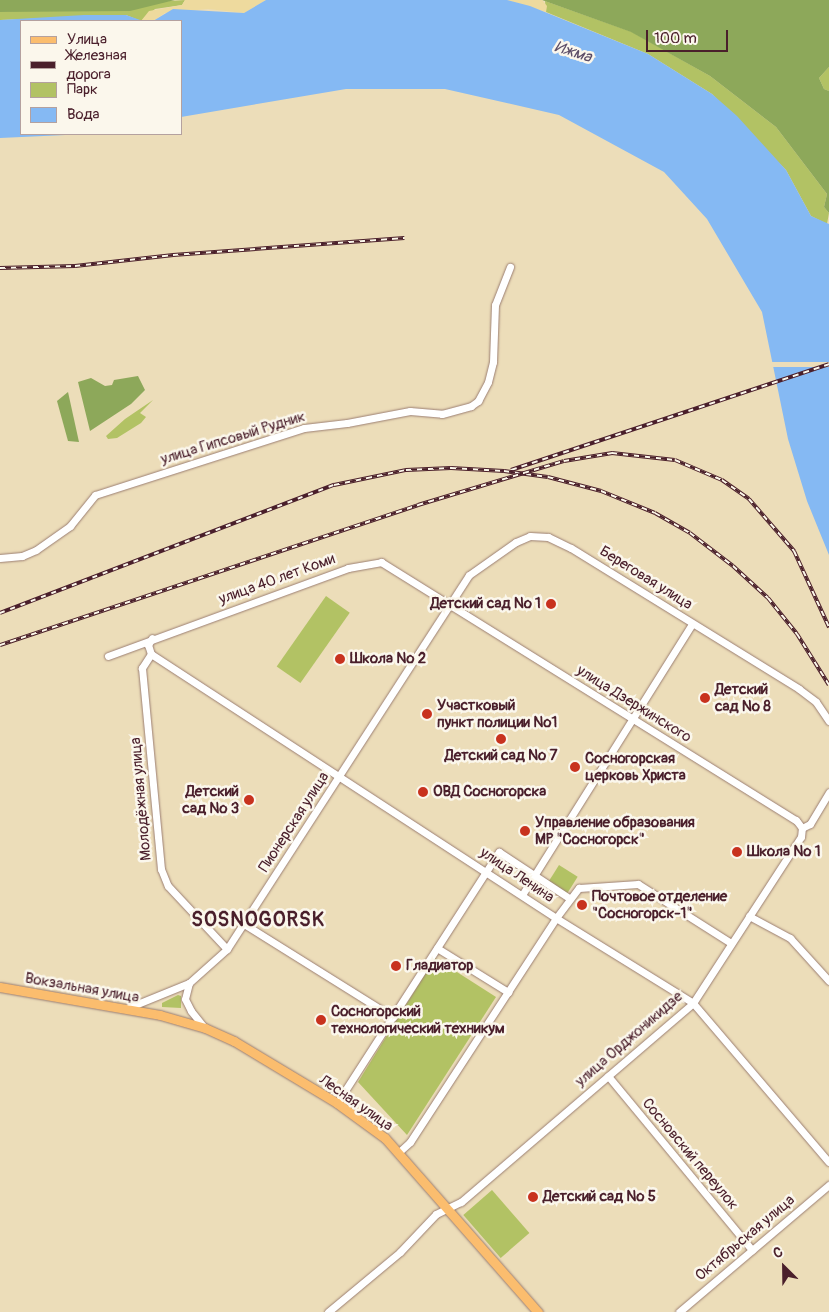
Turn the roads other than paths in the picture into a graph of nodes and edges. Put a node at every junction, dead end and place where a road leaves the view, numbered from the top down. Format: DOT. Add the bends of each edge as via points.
graph roads {
  1 [pos="510,267"];
  2 [pos="0,558"];
  3 [pos="449,606"];
  4 [pos="692,624"];
  5 [pos="152,638"];
  6 [pos="151,654"];
  7 [pos="108,656"];
  8 [pos="634,720"];
  9 [pos="829,721"];
  10 [pos="340,775"];
  11 [pos="829,792"];
  12 [pos="802,828"];
  13 [pos="486,870"];
  14 [pos="535,876"];
  15 [pos="522,895"];
  16 [pos="569,898"];
  17 [pos="749,916"];
  18 [pos="556,918"];
  19 [pos="244,924"];
  20 [pos="731,943"];
  21 [pos="437,948"];
  22 [pos="227,949"];
  23 [pos="829,981"];
  24 [pos="190,983"];
  25 [pos="0,987"];
  26 [pos="508,992"];
  27 [pos="693,1003"];
  28 [pos="122,1010"];
  29 [pos="160,1015"];
  30 [pos="393,1017"];
  31 [pos="206,1028"];
  32 [pos="608,1076"];
  33 [pos="337,1103"];
  34 [pos="399,1152"];
  35 [pos="829,1162"];
  36 [pos="829,1185"];
  37 [pos="448,1208"];
  38 [pos="752,1250"];
  39 [pos="328,1312"];
  40 [pos="538,1312"];
  41 [pos="679,1312"];
  1 -- 2 [label="street, улица Гипсовый Рудник" via="495,305 493,362 488,382 478,401 471,406 442,414 410,411 347,424 304,428 95,495 70,526 36,550 22,556"];
  3 -- 4 [label="street, Береговая улица" via="469,575 501,550 530,536 548,537 633,584"];
  3 -- 5 [label="street, улица 40 лет Коми" via="381,562 348,568"];
  3 -- 8 [label="street, улица Дзержинского"];
  3 -- 10 [label="street, Пионерская улица"];
  4 -- 8 [label="street"];
  4 -- 9 [label="street, Береговая улица" via="799,689 816,702"];
  5 -- 6 [label="street, Молодёжная улица" via="148,645"];
  5 -- 7 [label="street, улица 40 лет Коми"];
  6 -- 10 [label="street, улица Ленина"];
  6 -- 22 [label="street, Молодёжная улица" via="142,668 161,869 168,886"];
  8 -- 12 [label="street, улица Дзержинского" via="796,820"];
  8 -- 14 [label="street"];
  10 -- 13 [label="street, улица Ленина"];
  10 -- 19 [label="street, Пионерская улица"];
  11 -- 12 [label="street" via="810,824"];
  12 -- 17 [label="street, улица Орджоникидзе" via="801,837"];
  13 -- 14 [label="street" via="498,852"];
  13 -- 15 [label="street, улица Ленина"];
  13 -- 21 [label="street"];
  14 -- 15 [label="street"];
  14 -- 16 [label="street"];
  15 -- 18 [label="street, улица Ленина"];
  16 -- 18 [label="street"];
  16 -- 20 [label="street" via="579,888 638,884"];
  17 -- 20 [label="street, улица Орджоникидзе"];
  17 -- 23 [label="street" via="790,938"];
  18 -- 26 [label="street"];
  18 -- 27 [label="street, улица Ленина"];
  19 -- 22 [label="street, Пионерская улица"];
  19 -- 30 [label="street"];
  20 -- 27 [label="street, улица Орджоникидзе"];
  21 -- 26 [label="street"];
  21 -- 30 [label="street"];
  22 -- 24 [label="street, Пионерская улица"];
  24 -- 28 [label="street, Пионерская улица"];
  24 -- 31 [label="street" via="185,999 190,1011"];
  25 -- 28 [label="main road, Вокзальная улица"];
  26 -- 34 [label="street" via="410,1142"];
  27 -- 32 [label="street, улица Орджоникидзе"];
  27 -- 35 [label="street, улица Ленина"];
  28 -- 29 [label="main road, Вокзальная улица"];
  29 -- 31 [label="main road, Лесная улица"];
  30 -- 33 [label="street"];
  31 -- 33 [label="main road, Лесная улица" via="234,1041"];
  32 -- 37 [label="street, улица Орджоникидзе" via="460,1202"];
  32 -- 38 [label="street, Сосновский переулок"];
  33 -- 34 [label="main road, Лесная улица" via="380,1133"];
  34 -- 37 [label="main road, Лесная улица"];
  36 -- 38 [label="street, Октябрьская улица"];
  37 -- 39 [label="street, улица Орджоникидзе" via="431,1218 400,1252"];
  37 -- 40 [label="main road, Лесная улица"];
  38 -- 41 [label="street, Октябрьская улица"];
}
